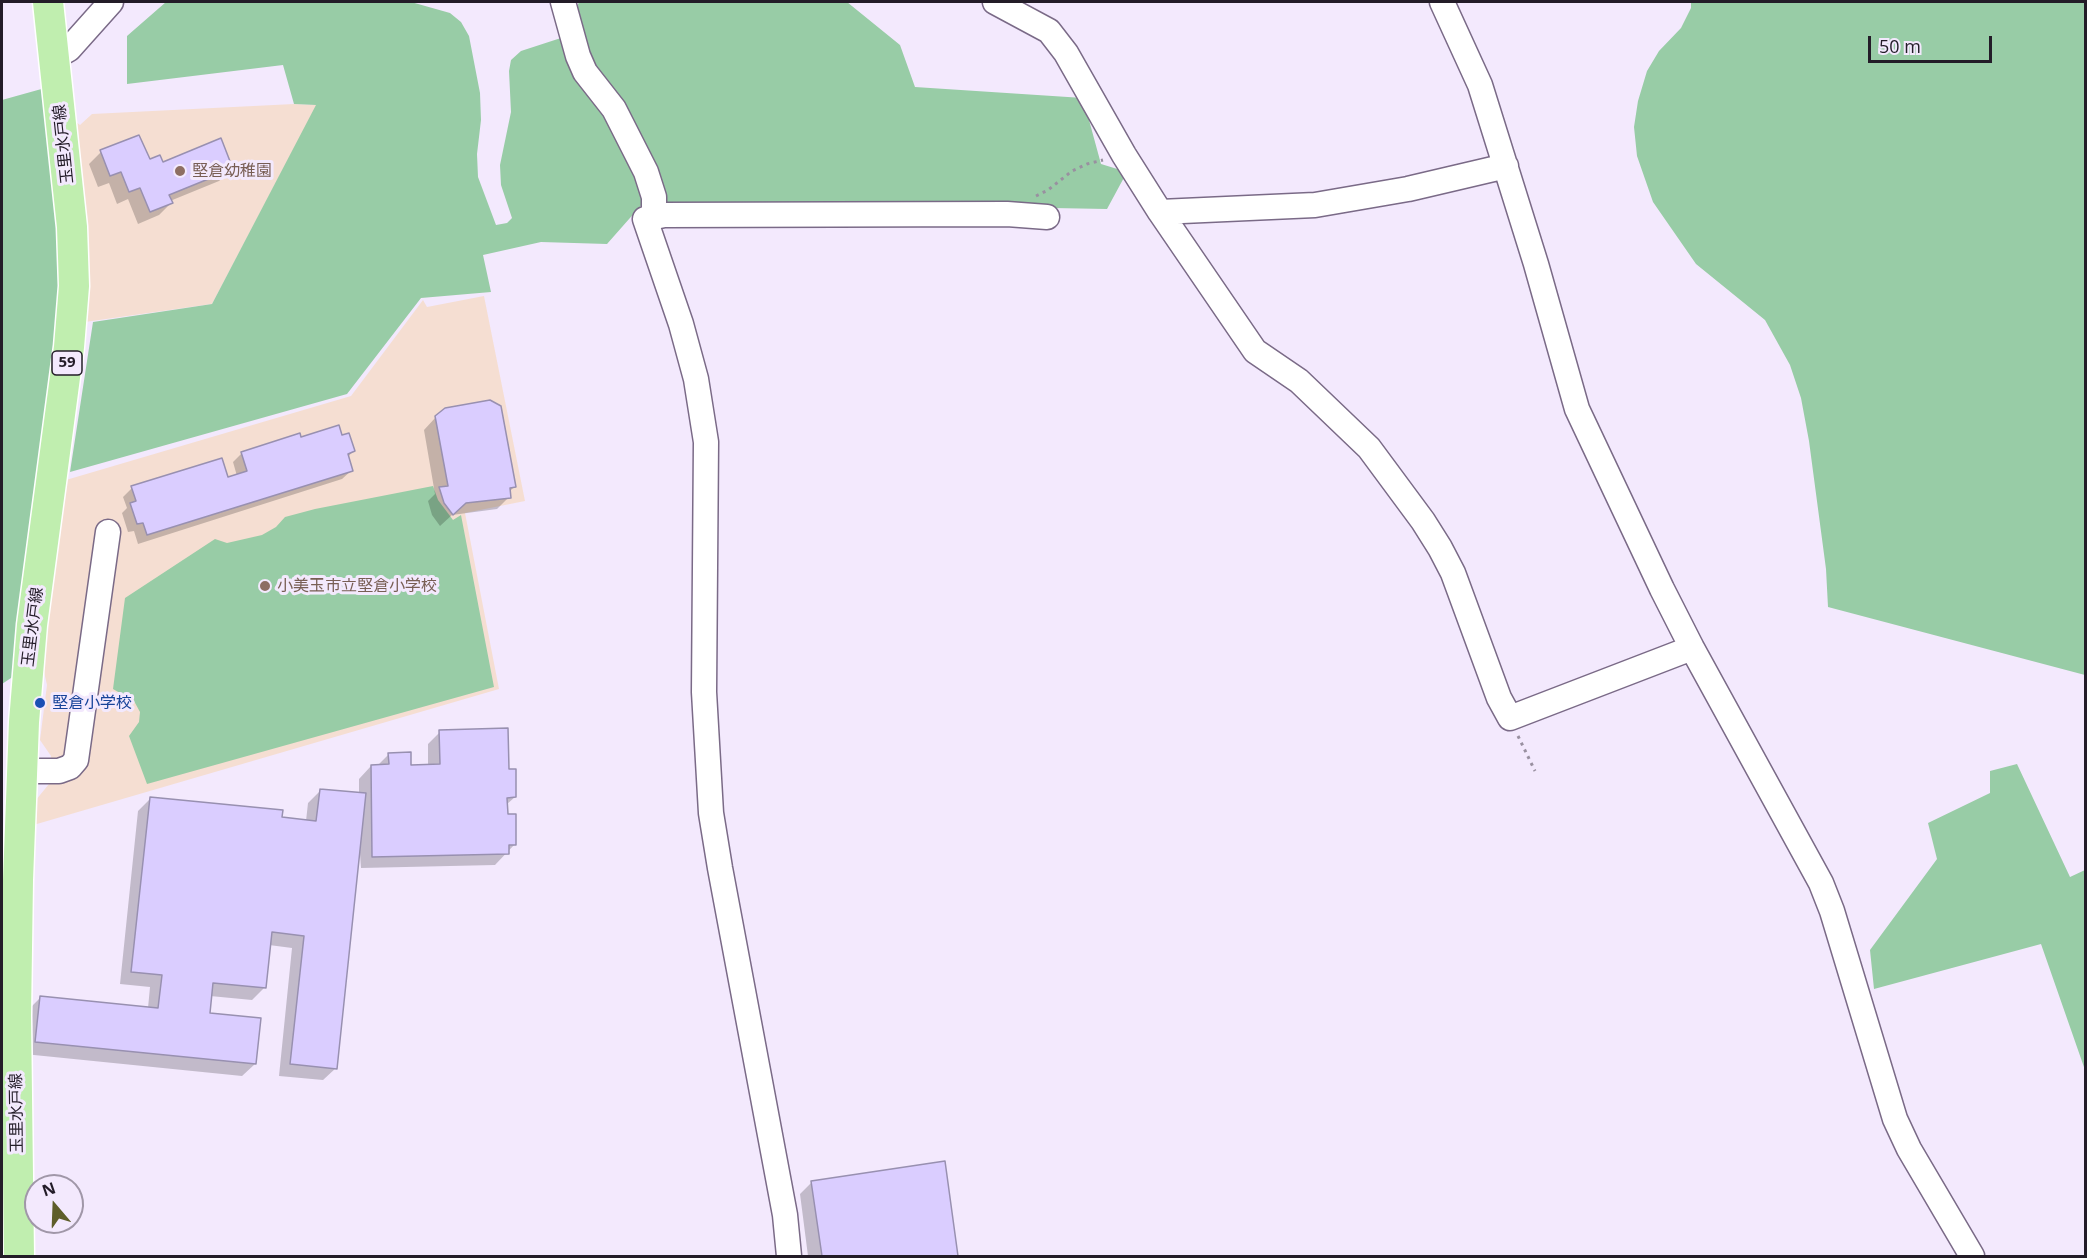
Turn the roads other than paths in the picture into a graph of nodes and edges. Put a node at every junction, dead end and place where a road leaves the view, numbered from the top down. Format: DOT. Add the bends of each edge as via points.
graph roads {
  1 [pos="48,2"];
  2 [pos="111,2"];
  3 [pos="563,2"];
  4 [pos="995,2"];
  5 [pos="1442,2"];
  6 [pos="55,57"];
  7 [pos="1506,166"];
  8 [pos="1160,212"];
  9 [pos="654,216"];
  10 [pos="1047,217"];
  11 [pos="108,532"];
  12 [pos="1692,648"];
  13 [pos="22,771"];
  14 [pos="18,1257"];
  15 [pos="789,1257"];
  16 [pos="1972,1257"];
  1 -- 6 [label="main road, 玉里水戸線 / 59"];
  2 -- 6 [label="street" via="69,49"];
  3 -- 9 [label="street" via="585,72 614,109 646,172 654,197"];
  4 -- 8 [label="street" via="1049,32 1066,52"];
  5 -- 7 [label="street" via="1480,85"];
  6 -- 13 [label="main road, 玉里水戸線 / 59" via="74,286 32,625"];
  7 -- 8 [label="street" via="1408,189 1315,204"];
  7 -- 12 [label="street" via="1577,408"];
  8 -- 12 [label="street" via="1255,351 1299,381 1369,448 1423,521 1453,573 1510,718"];
  9 -- 10 [label="street"];
  9 -- 15 [label="street" via="645,219 696,379 706,442 704,692 711,813 785,1215"];
  11 -- 13 [label="street" via="76,760 59,771"];
  12 -- 16 [label="street" via="1821,883 1895,1119"];
  13 -- 14 [label="main road, 玉里水戸線 / 59" via="16,1016"];
}
